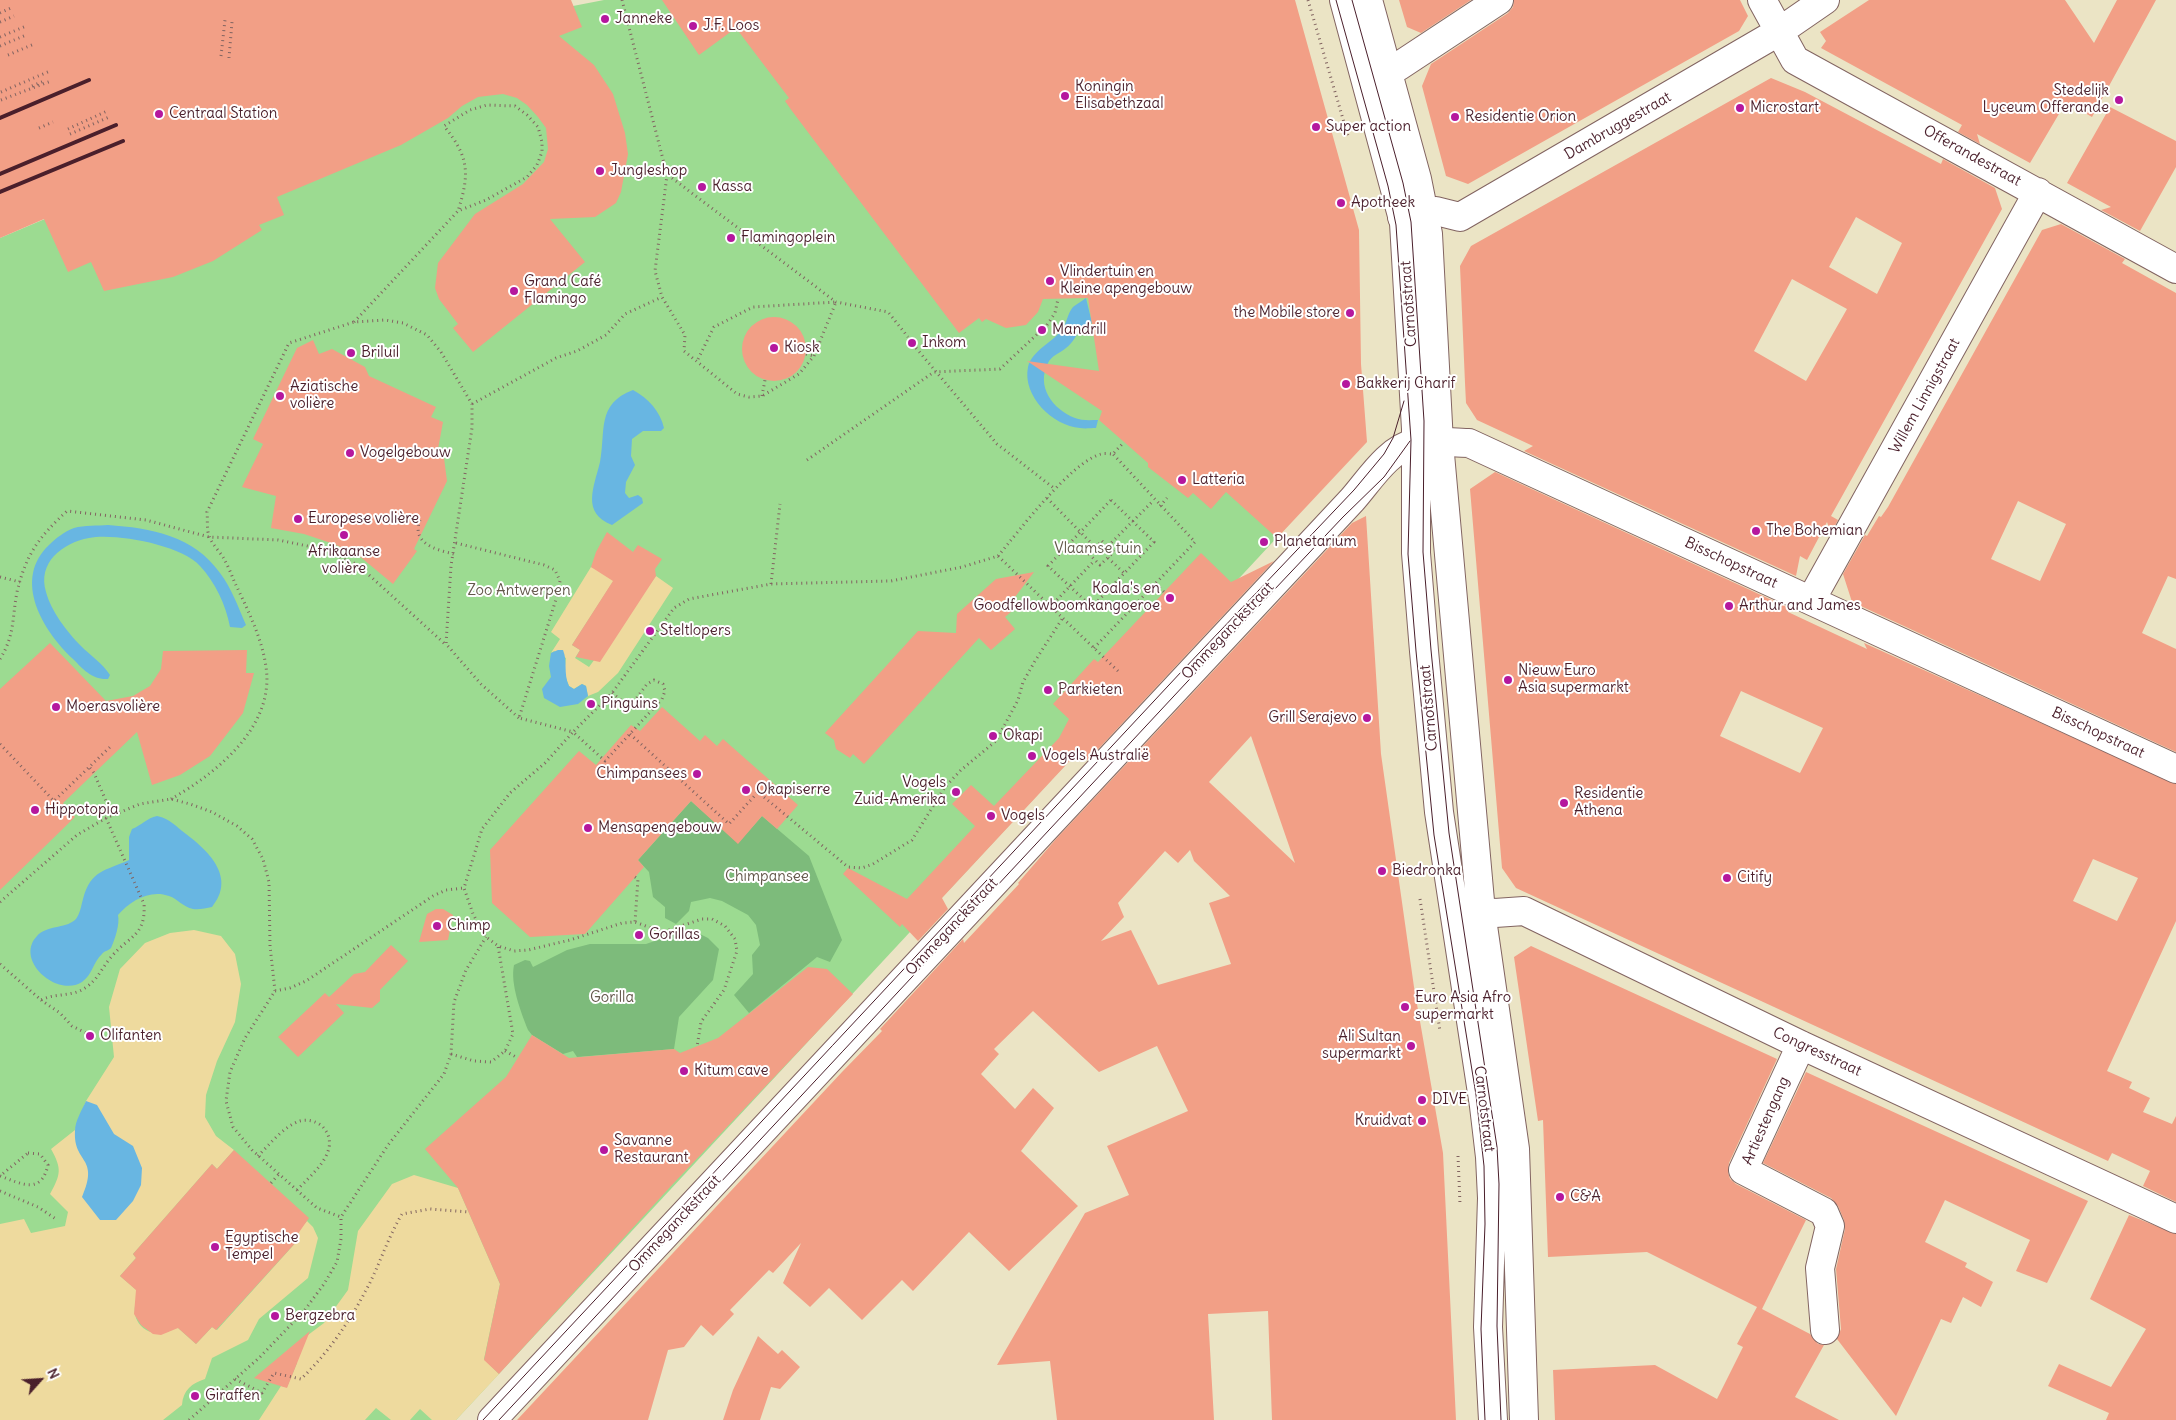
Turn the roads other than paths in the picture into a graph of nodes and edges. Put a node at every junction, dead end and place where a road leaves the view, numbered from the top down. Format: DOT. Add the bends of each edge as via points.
graph roads {
  1 [pos="1344,0"];
  2 [pos="1368,0"];
  3 [pos="1499,0"];
  4 [pos="1762,0"];
  5 [pos="1825,0"];
  6 [pos="1780,31"];
  7 [pos="1387,69"];
  8 [pos="2038,192"];
  9 [pos="1413,215"];
  10 [pos="2172,263"];
  11 [pos="1428,443"];
  12 [pos="1811,600"];
  13 [pos="2176,769"];
  14 [pos="1454,909"];
  15 [pos="1481,912"];
  16 [pos="1801,1044"];
  17 [pos="2176,1219"];
  18 [pos="1825,1330"];
  19 [pos="492,1420"];
  20 [pos="1493,1420"];
  21 [pos="1524,1420"];
  1 -- 9 [label="street, Carnotstraat"];
  2 -- 7 [label="street, Carnotstraat"];
  3 -- 7 [label="street" via="1399,66"];
  4 -- 6 [label="street, Offerandestraat"];
  5 -- 6 [label="street, Dambruggestraat"];
  6 -- 8 [label="street, Offerandestraat" via="1795,60"];
  6 -- 9 [label="street, Dambruggestraat" via="1460,217 1436,211"];
  7 -- 9 [label="street, Carnotstraat"];
  8 -- 10 [label="street, Offerandestraat"];
  8 -- 12 [label="street, Willem Linnigstraat"];
  9 -- 11 [label="street, Carnotstraat" via="1430,256"];
  11 -- 12 [label="street, Bisschopstraat" via="1469,443"];
  11 -- 14 [label="street, Carnotstraat" via="1417,573 1439,812"];
  11 -- 15 [label="street, Carnotstraat"];
  11 -- 19 [label="street, Ommeganckstraat" via="1407,445 1390,456"];
  12 -- 13 [label="street, Bisschopstraat"];
  14 -- 15 [label="street, Congresstraat"];
  14 -- 20 [label="street, Carnotstraat" via="1490,1157 1488,1327"];
  15 -- 16 [label="street, Congresstraat" via="1524,911"];
  15 -- 21 [label="street, Carnotstraat" via="1515,1149"];
  16 -- 17 [label="street, Congresstraat"];
  16 -- 18 [label="street, Artiestengang" via="1743,1170 1824,1212 1830,1226 1820,1268"];
}
